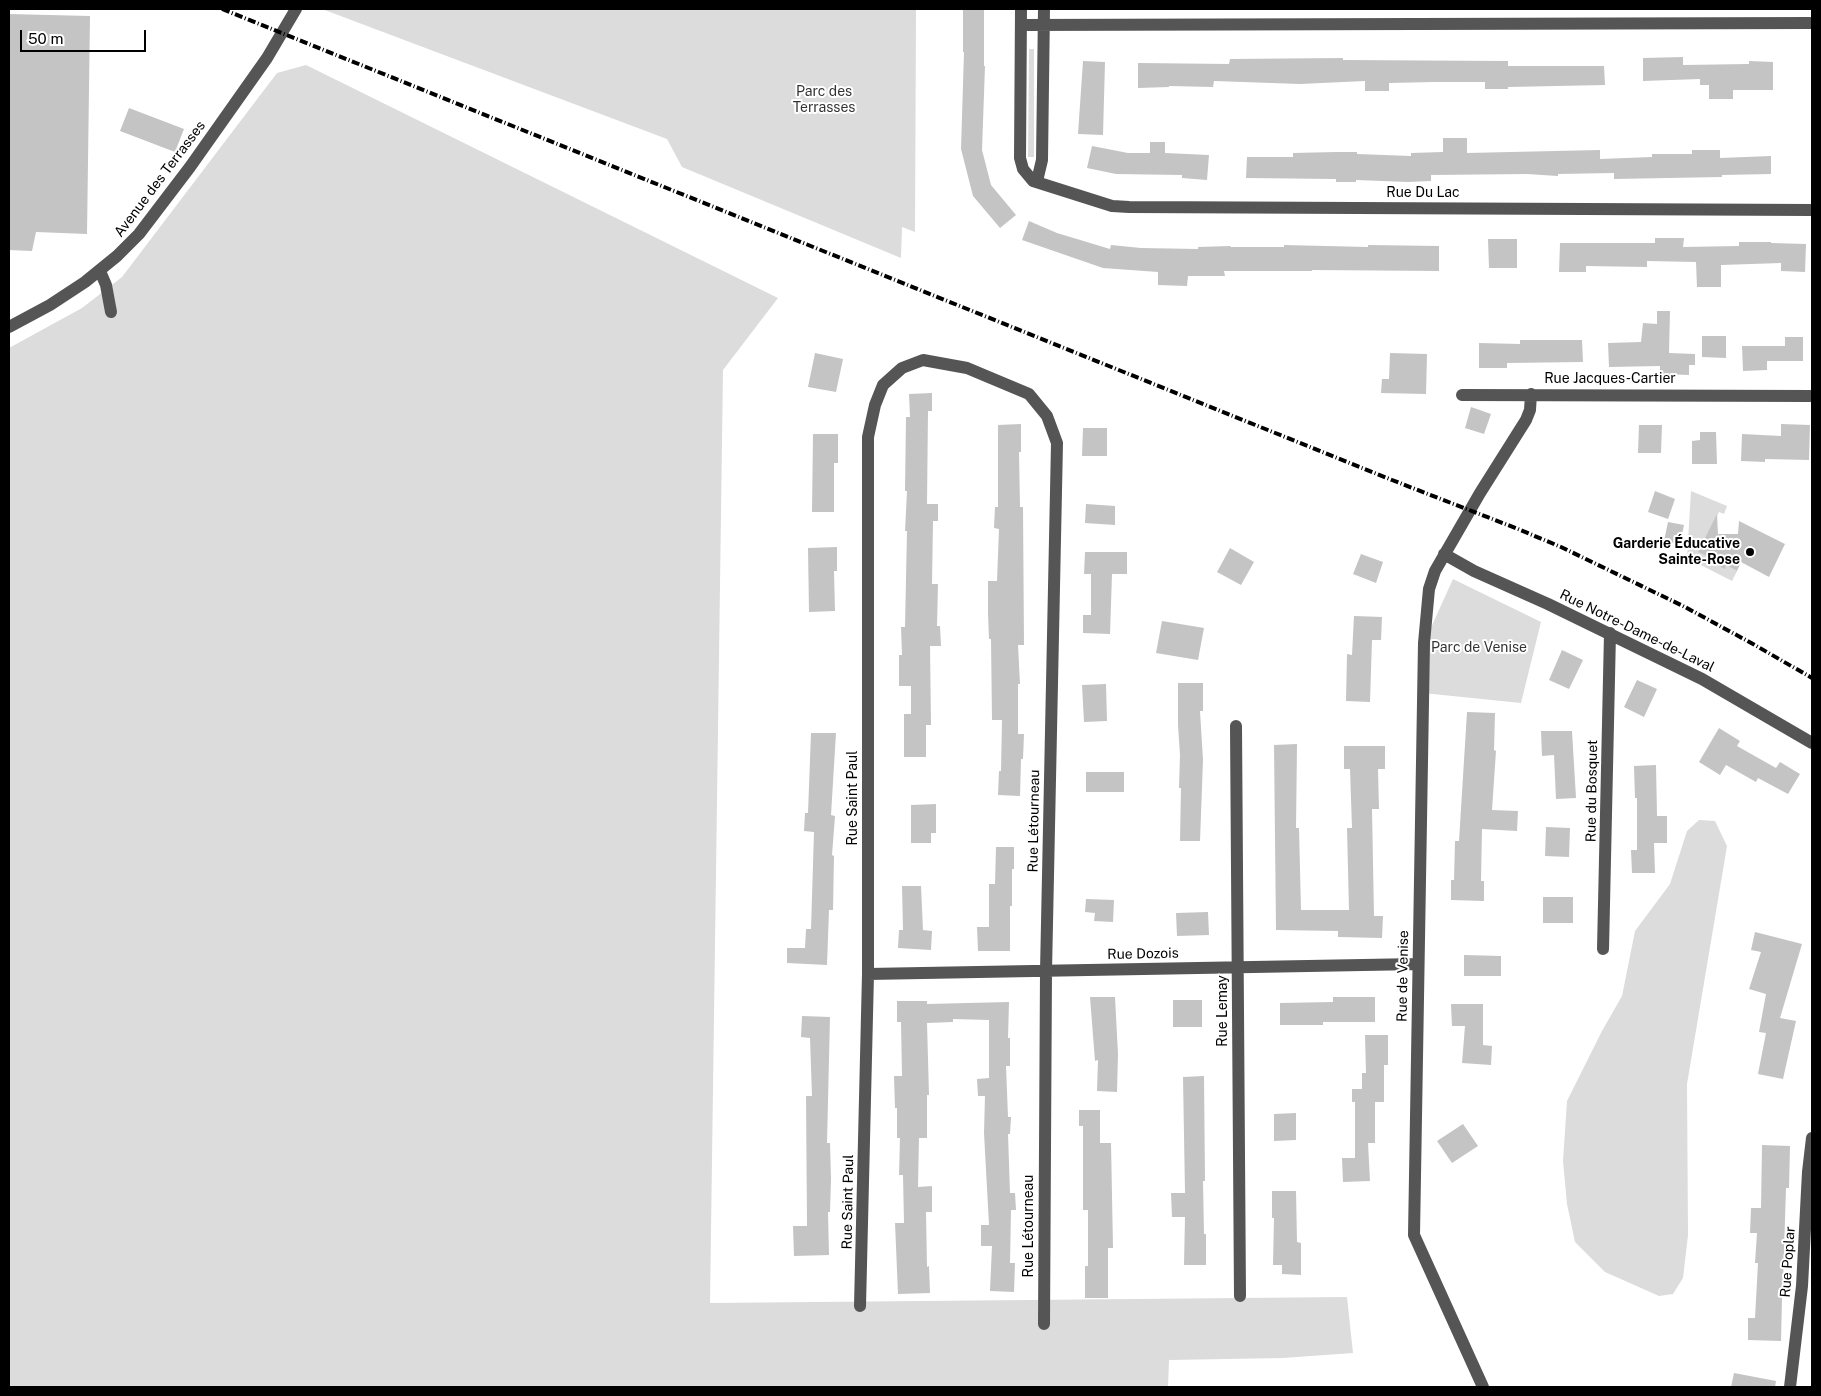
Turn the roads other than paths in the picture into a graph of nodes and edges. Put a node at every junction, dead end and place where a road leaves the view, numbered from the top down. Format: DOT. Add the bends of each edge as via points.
graph roads {
  1 [pos="296,9"];
  2 [pos="1021,9"];
  3 [pos="1044,9"];
  4 [pos="1812,23"];
  5 [pos="1021,25"];
  6 [pos="1044,25"];
  7 [pos="1037,181"];
  8 [pos="1812,210"];
  9 [pos="100,271"];
  10 [pos="111,312"];
  11 [pos="9,328"];
  12 [pos="967,368"];
  13 [pos="1531,394"];
  14 [pos="1462,395"];
  15 [pos="1812,396"];
  16 [pos="1444,554"];
  17 [pos="1610,633"];
  18 [pos="1236,726"];
  19 [pos="1812,743"];
  20 [pos="1603,949"];
  21 [pos="1418,964"];
  22 [pos="1237,967"];
  23 [pos="1046,971"];
  24 [pos="868,974"];
  25 [pos="1812,1138"];
  26 [pos="1807,1288"];
  27 [pos="1240,1296"];
  28 [pos="860,1306"];
  29 [pos="1044,1324"];
  30 [pos="1483,1387"];
  31 [pos="1790,1387"];
  1 -- 9 [label="street, Avenue des Terrasses" via="267,58 159,210 130,244"];
  2 -- 5 [label="street"];
  3 -- 6 [label="street"];
  4 -- 6 [label="street"];
  5 -- 6 [label="street"];
  5 -- 7 [label="street" via="1020,158 1025,173"];
  6 -- 7 [label="street" via="1042,160"];
  7 -- 8 [label="street, Rue Du Lac" via="1120,207"];
  9 -- 10 [label="street"];
  9 -- 11 [label="street, Avenue des Terrasses"];
  12 -- 23 [label="street, Rue Létourneau" via="1029,394 1047,416 1057,443"];
  12 -- 24 [label="street, Rue Saint Paul" via="923,360 902,368 883,385 868,437"];
  13 -- 14 [label="street"];
  13 -- 15 [label="street, Rue Jacques-Cartier"];
  13 -- 16 [label="street, Rue Jacques-Cartier" via="1529,414"];
  16 -- 17 [label="street, Rue Notre-Dame-de-Laval"];
  16 -- 21 [label="street, Rue de Venise" via="1429,589 1424,643"];
  17 -- 19 [label="street, Rue Notre-Dame-de-Laval" via="1702,679"];
  17 -- 20 [label="street, Rue du Bosquet"];
  18 -- 22 [label="street, Rue Lemay"];
  21 -- 22 [label="street, Rue Dozois"];
  21 -- 30 [label="street, Rue de Venise" via="1414,1235"];
  22 -- 23 [label="street, Rue Dozois"];
  22 -- 27 [label="street, Rue Lemay"];
  23 -- 24 [label="street, Rue Dozois"];
  23 -- 29 [label="street, Rue Létourneau"];
  24 -- 28 [label="street, Rue Saint Paul"];
  25 -- 26 [label="street, Rue Poplar" via="1808,1172"];
  26 -- 31 [label="street, Rue Poplar"];
}
